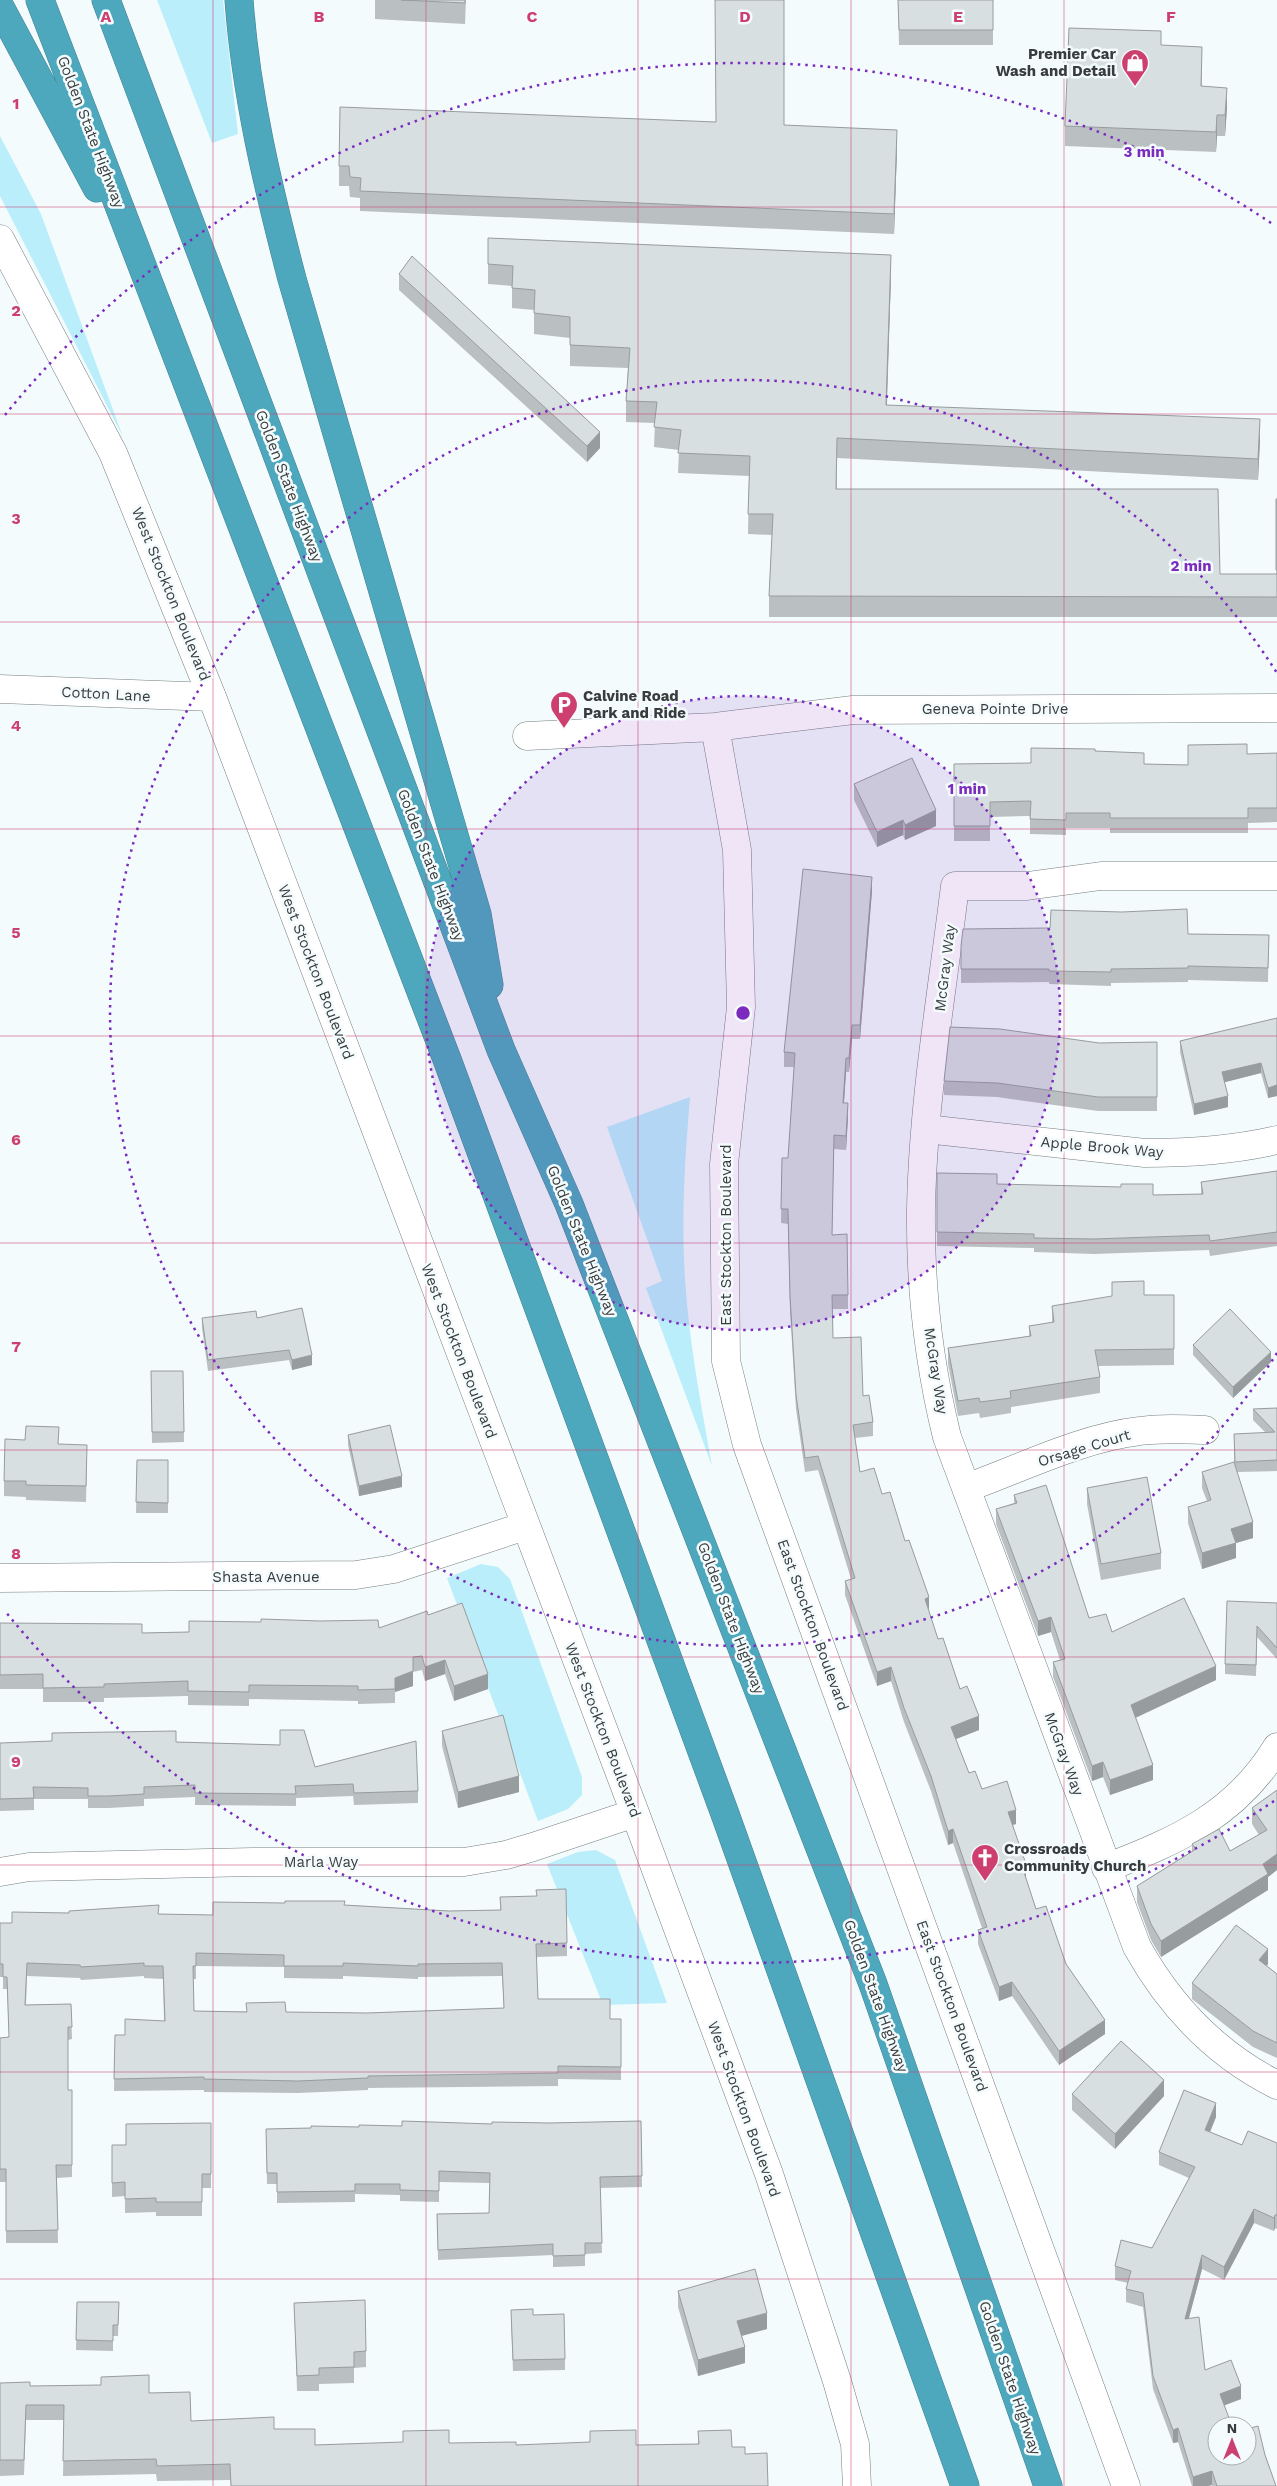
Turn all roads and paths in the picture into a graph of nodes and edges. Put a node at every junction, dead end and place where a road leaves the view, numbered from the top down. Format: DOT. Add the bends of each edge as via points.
graph roads {
  1 [pos="40,0"];
  2 [pos="106,0"];
  3 [pos="239,0"];
  4 [pos="0,7"];
  5 [pos="0,239"];
  6 [pos="151,288"];
  7 [pos="0,689"];
  8 [pos="212,697"];
  9 [pos="1277,708"];
  10 [pos="715,727"];
  11 [pos="527,736"];
  12 [pos="1277,876"];
  13 [pos="501,1050"];
  14 [pos="926,1128"];
  15 [pos="1277,1140"];
  16 [pos="1205,1430"];
  17 [pos="966,1488"];
  18 [pos="525,1526"];
  19 [pos="0,1578"];
  20 [pos="1277,1747"];
  21 [pos="635,1813"];
  22 [pos="1106,1868"];
  23 [pos="0,1872"];
  24 [pos="1277,2085"];
  25 [pos="857,2486"];
  26 [pos="965,2486"];
  27 [pos="1048,2486"];
  28 [pos="1126,2486"];
  1 -- 6 [label="highway, Golden State Highway"];
  2 -- 13 [label="highway, Golden State Highway"];
  3 -- 13 [label="highway" via="251,109 266,180 477,914"];
  4 -- 6 [label="highway"];
  5 -- 8 [label="street, West Stockton Boulevard" via="113,453"];
  6 -- 26 [label="highway, Golden State Highway" via="448,1062 725,1814"];
  7 -- 8 [label="street, Cotton Lane"];
  8 -- 18 [label="street, West Stockton Boulevard"];
  9 -- 10 [label="street, Geneva Pointe Drive" via="853,710"];
  10 -- 11 [label="street, Geneva Pointe Drive"];
  10 -- 28 [label="street, East Stockton Boulevard" via="737,850 741,1007 724,1164 726,1361 747,1445"];
  12 -- 14 [label="street, McGray Way" via="1101,876 1027,886 955,886"];
  13 -- 27 [label="highway, Golden State Highway" via="569,1204 873,1984"];
  14 -- 15 [label="street, Apple Brook Way" via="1145,1153 1246,1147"];
  14 -- 17 [label="street, McGray Way" via="921,1208 924,1288 940,1406"];
  16 -- 17 [label="street, Orsage Court" via="1167,1429 1111,1436"];
  17 -- 22 [label="street, McGray Way"];
  18 -- 19 [label="street, Shasta Avenue" via="394,1569 356,1574"];
  18 -- 21 [label="street, West Stockton Boulevard"];
  20 -- 22 [label="street" via="1251,1782 1205,1823 1179,1838"];
  21 -- 23 [label="street, Marla Way" via="506,1855 464,1862 244,1862 29,1867"];
  21 -- 25 [label="street, West Stockton Boulevard" via="775,2193 837,2381 854,2444"];
  22 -- 24 [label="street, McGray Way" via="1137,1947 1171,2000 1214,2045"];
}
